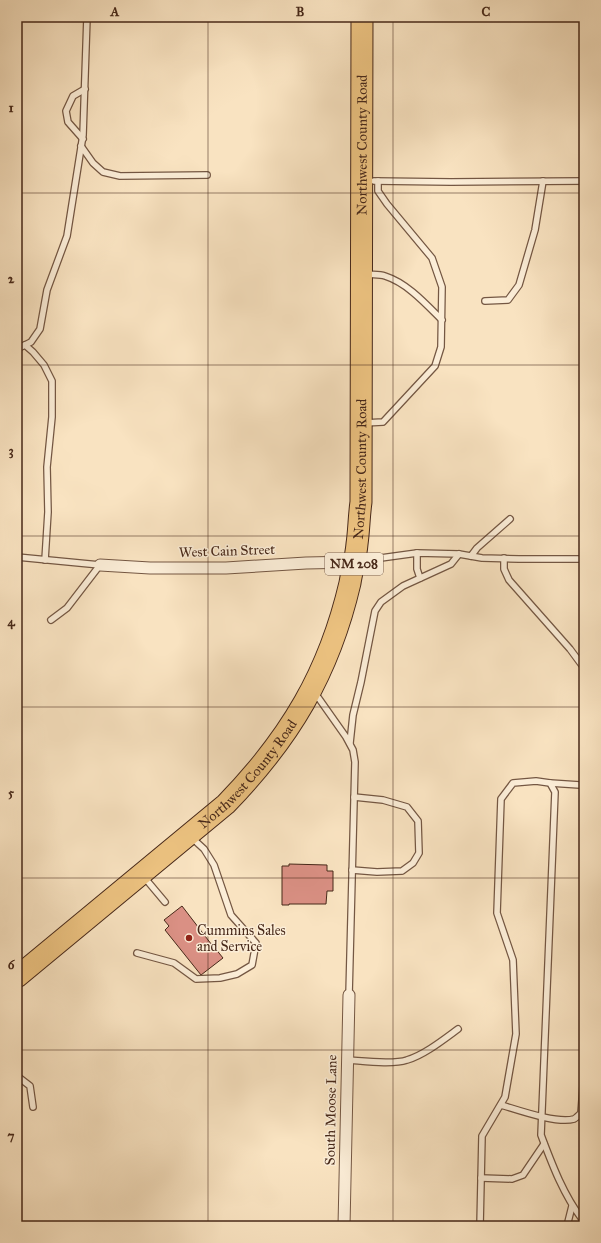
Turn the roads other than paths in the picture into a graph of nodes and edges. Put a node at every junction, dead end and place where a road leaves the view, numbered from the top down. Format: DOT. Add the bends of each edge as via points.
graph roads {
  1 [pos="87,17"];
  2 [pos="362,17"];
  3 [pos="85,89"];
  4 [pos="82,139"];
  5 [pos="81,146"];
  6 [pos="207,175"];
  7 [pos="369,181"];
  8 [pos="543,181"];
  9 [pos="584,181"];
  10 [pos="361,274"];
  11 [pos="485,300"];
  12 [pos="442,320"];
  13 [pos="25,345"];
  14 [pos="17,349"];
  15 [pos="361,424"];
  16 [pos="510,519"];
  17 [pos="417,553"];
  18 [pos="459,554"];
  19 [pos="472,556"];
  20 [pos="17,557"];
  21 [pos="504,558"];
  22 [pos="584,559"];
  23 [pos="45,560"];
  24 [pos="354,562"];
  25 [pos="100,565"];
  26 [pos="420,578"];
  27 [pos="51,620"];
  28 [pos="584,668"];
  29 [pos="312,690"];
  30 [pos="350,743"];
  31 [pos="550,783"];
  32 [pos="584,787"];
  33 [pos="354,797"];
  34 [pos="189,834"];
  35 [pos="352,870"];
  36 [pos="141,874"];
  37 [pos="165,902"];
  38 [pos="137,953"];
  39 [pos="17,977"];
  40 [pos="349,995"];
  41 [pos="458,1029"];
  42 [pos="348,1060"];
  43 [pos="584,1073"];
  44 [pos="17,1076"];
  45 [pos="501,1105"];
  46 [pos="33,1107"];
  47 [pos="541,1116"];
  48 [pos="544,1144"];
  49 [pos="481,1178"];
  50 [pos="572,1206"];
  51 [pos="584,1220"];
  52 [pos="344,1226"];
  53 [pos="480,1226"];
  54 [pos="567,1226"];
  1 -- 3 [label="lane"];
  2 -- 7 [label="highway, Northwest County Road / NM 208"];
  3 -- 4 [label="lane"];
  3 -- 4 [label="lane" via="73,96 66,110 68,122"];
  4 -- 5 [label="lane"];
  5 -- 6 [label="lane" via="103,172 120,176"];
  5 -- 13 [label="lane" via="67,236 47,290 40,329 31,342"];
  7 -- 8 [label="lane"];
  7 -- 10 [label="highway, Northwest County Road / NM 208"];
  7 -- 12 [label="lane" via="432,258 442,287"];
  8 -- 9 [label="lane"];
  8 -- 11 [label="lane" via="535,230 519,285 508,300"];
  10 -- 12 [label="lane" via="384,275 402,284"];
  10 -- 15 [label="highway, Northwest County Road / NM 208"];
  12 -- 15 [label="lane" via="441,347 435,366 382,422"];
  13 -- 14 [label="lane"];
  13 -- 23 [label="lane" via="44,365 52,381"];
  15 -- 24 [label="highway, Northwest County Road / NM 208" via="361,502"];
  16 -- 19 [label="lane" via="477,548"];
  17 -- 18 [label="lane"];
  17 -- 24 [label="lane"];
  17 -- 26 [label="lane"];
  18 -- 19 [label="lane"];
  18 -- 26 [label="lane" via="451,564"];
  19 -- 21 [label="lane"];
  20 -- 23 [label="lane"];
  21 -- 22 [label="lane"];
  21 -- 28 [label="lane" via="504,569 509,580"];
  23 -- 25 [label="lane"];
  24 -- 25 [label="street, West Cain Street" via="226,568"];
  24 -- 29 [label="highway, Northwest County Road / NM 208" via="336,633"];
  25 -- 27 [label="lane" via="67,608"];
  26 -- 30 [label="lane" via="403,586 381,602 375,611 353,715"];
  29 -- 30 [label="lane"];
  29 -- 34 [label="highway, Northwest County Road / NM 208" via="261,766 226,804"];
  30 -- 33 [label="lane" via="355,762"];
  31 -- 32 [label="lane"];
  31 -- 45 [label="lane" via="513,783 501,799 497,913 513,960 516,1034 505,1097"];
  31 -- 47 [label="lane" via="555,792"];
  33 -- 35 [label="lane"];
  33 -- 35 [label="lane" via="383,800 407,808 418,821 419,854 413,863 402,871"];
  34 -- 36 [label="highway, Northwest County Road / NM 208"];
  34 -- 38 [label="lane" via="204,849 214,865 231,915 256,943 252,965 237,974 196,979 174,963"];
  35 -- 40 [label="lane"];
  36 -- 37 [label="lane"];
  36 -- 39 [label="highway, Northwest County Road / NM 208"];
  40 -- 42 [label="street, South Moose Lane"];
  41 -- 42 [label="lane" via="433,1048 407,1061"];
  42 -- 52 [label="street, South Moose Lane"];
  43 -- 47 [label="lane" via="581,1113 575,1119 563,1120"];
  44 -- 46 [label="lane" via="30,1086"];
  45 -- 47 [label="lane"];
  45 -- 49 [label="lane" via="482,1136"];
  47 -- 48 [label="lane" via="540,1135"];
  48 -- 49 [label="lane" via="523,1175 512,1179"];
  48 -- 50 [label="lane"];
  49 -- 53 [label="lane"];
  50 -- 51 [label="lane"];
  50 -- 54 [label="lane"];
}
